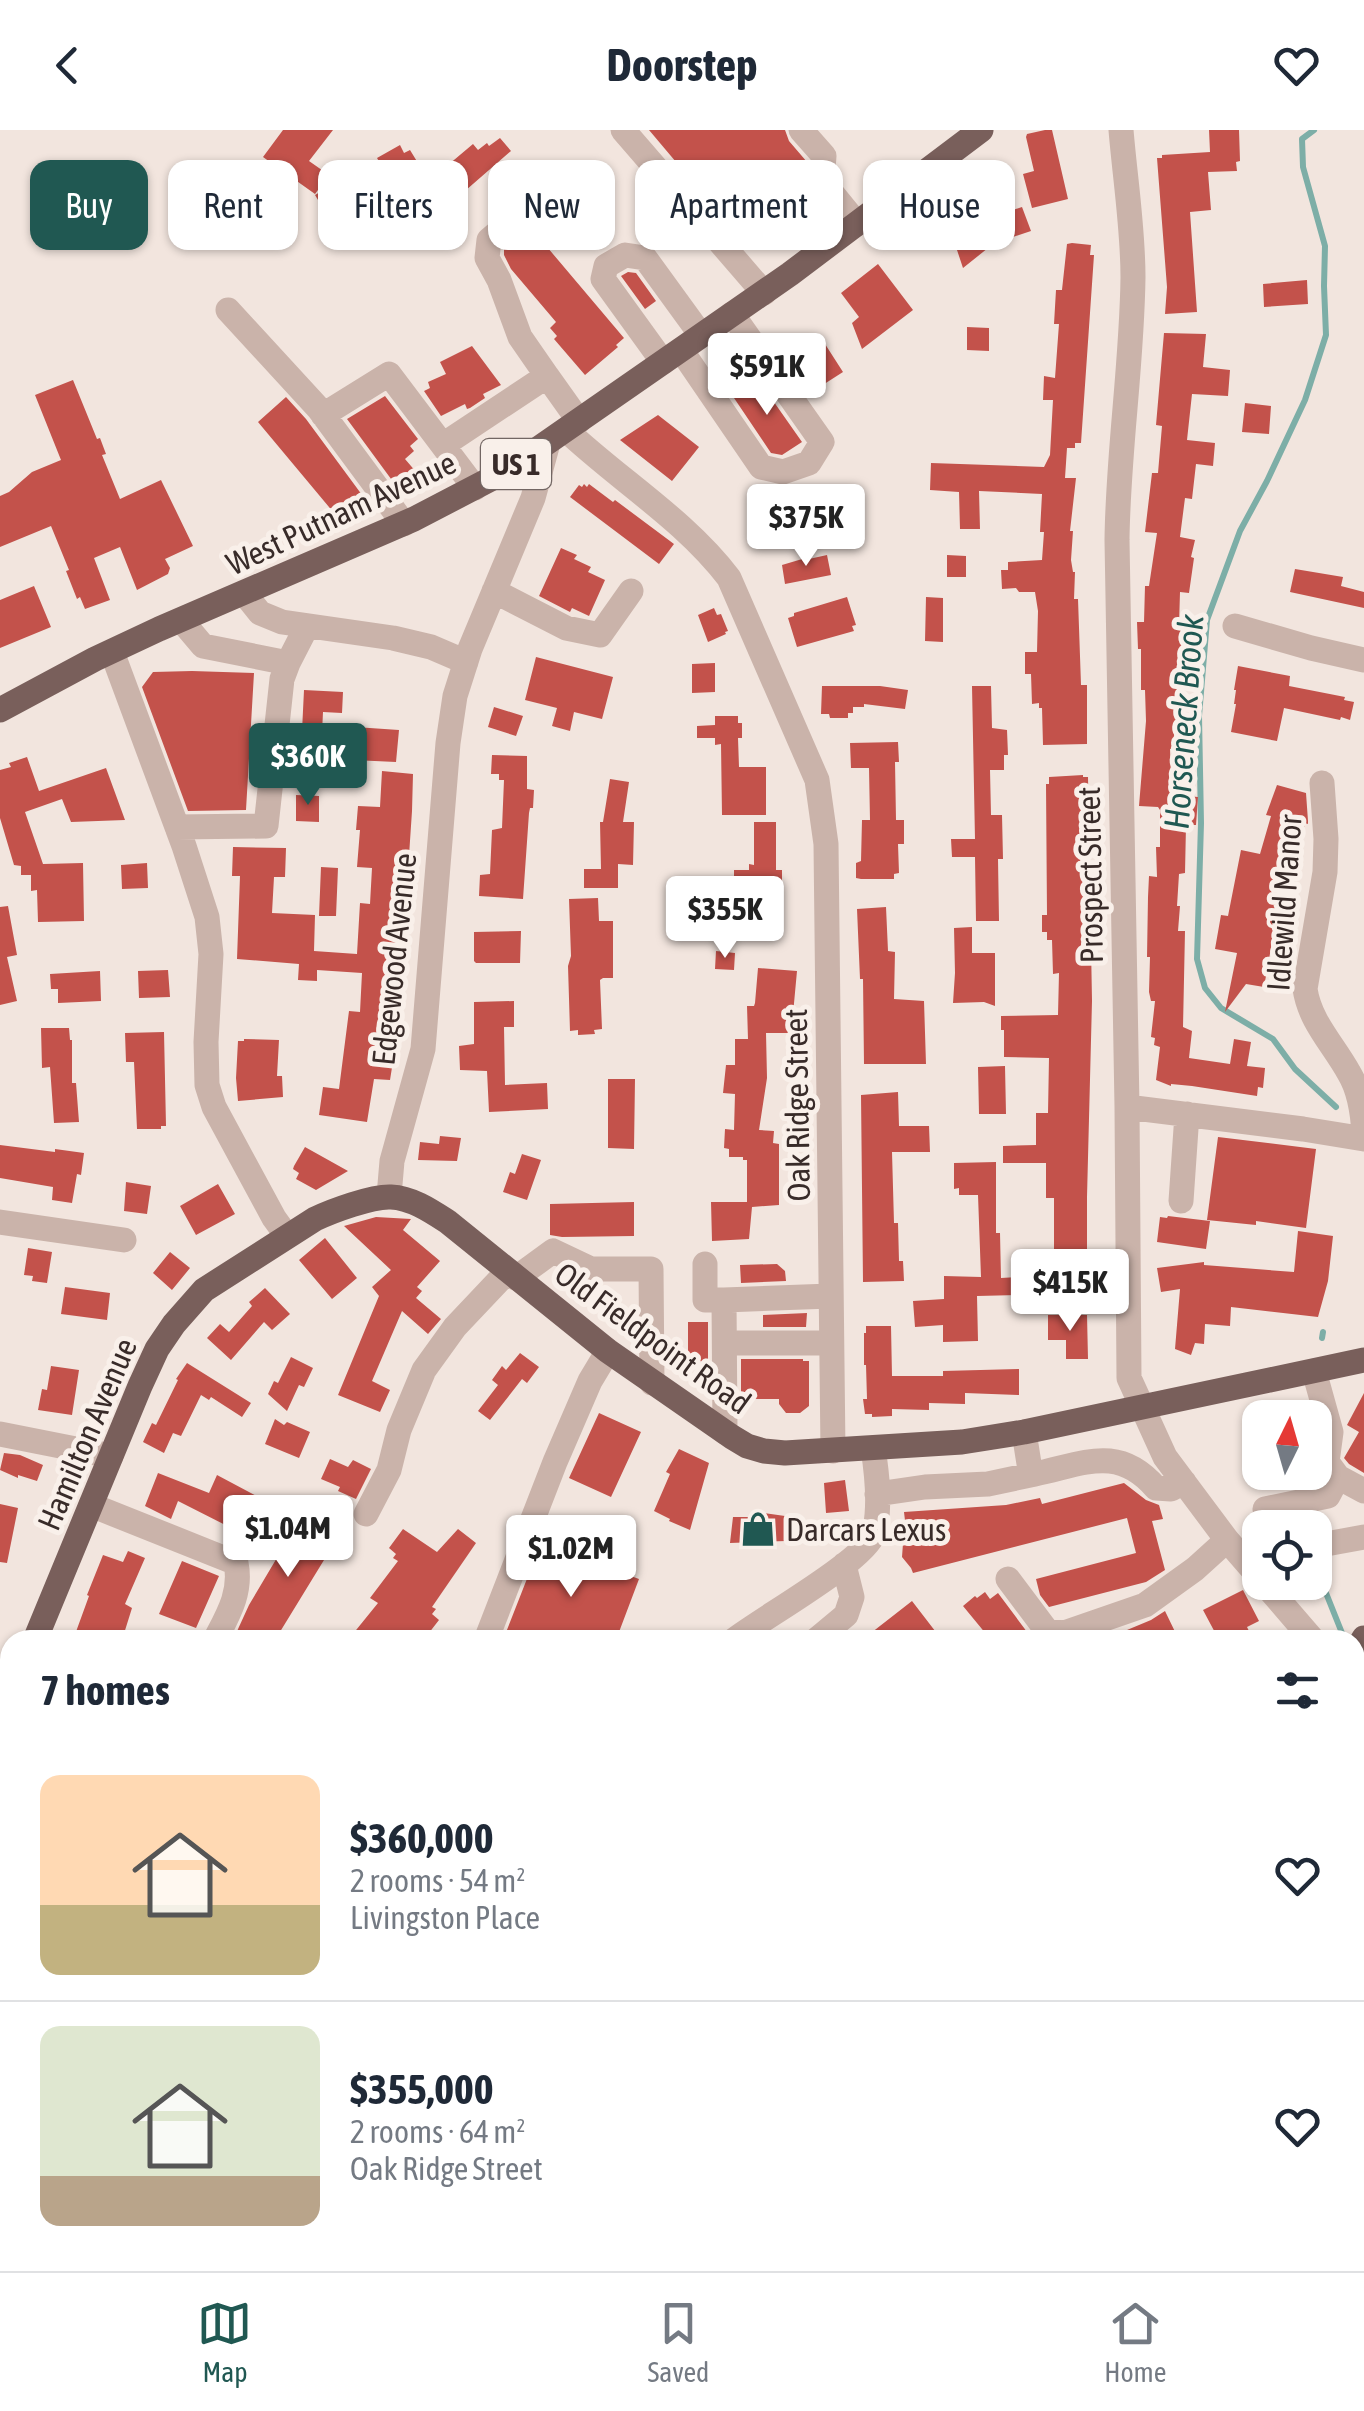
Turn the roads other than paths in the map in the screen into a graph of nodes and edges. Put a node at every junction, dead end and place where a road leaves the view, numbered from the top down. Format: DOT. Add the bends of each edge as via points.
graph roads {
  1 [pos="622,130"];
  2 [pos="801,130"];
  3 [pos="981,130"];
  4 [pos="1121,130"];
  5 [pos="857,224"];
  6 [pos="488,249"];
  7 [pos="764,293"];
  8 [pos="228,310"];
  9 [pos="732,314"];
  10 [pos="682,349"];
  11 [pos="547,376"];
  12 [pos="323,415"];
  13 [pos="564,432"];
  14 [pos="443,444"];
  15 [pos="475,488"];
  16 [pos="404,524"];
  17 [pos="494,591"];
  18 [pos="630,591"];
  19 [pos="244,593"];
  20 [pos="181,620"];
  21 [pos="307,626"];
  22 [pos="1235,626"];
  23 [pos="112,652"];
  24 [pos="1364,660"];
  25 [pos="466,662"];
  26 [pos="288,663"];
  27 [pos="0,710"];
  28 [pos="1322,782"];
  29 [pos="177,827"];
  30 [pos="1127,1107"];
  31 [pos="1187,1114"];
  32 [pos="1364,1137"];
  33 [pos="389,1196"];
  34 [pos="1181,1201"];
  35 [pos="0,1222"];
  36 [pos="288,1236"];
  37 [pos="124,1240"];
  38 [pos="705,1264"];
  39 [pos="512,1274"];
  40 [pos="831,1296"];
  41 [pos="724,1300"];
  42 [pos="831,1342"];
  43 [pos="725,1343"];
  44 [pos="608,1352"];
  45 [pos="1364,1360"];
  46 [pos="1314,1371"];
  47 [pos="652,1384"];
  48 [pos="1142,1408"];
  49 [pos="725,1432"];
  50 [pos="1024,1432"];
  51 [pos="0,1434"];
  52 [pos="874,1448"];
  53 [pos="833,1451"];
  54 [pos="112,1456"];
  55 [pos="1035,1474"];
  56 [pos="1338,1477"];
  57 [pos="1184,1482"];
  58 [pos="1364,1491"];
  59 [pos="877,1494"];
  60 [pos="90,1505"];
  61 [pos="1265,1510"];
  62 [pos="366,1514"];
  63 [pos="1364,1537"];
  64 [pos="1242,1542"];
  65 [pos="1332,1543"];
  66 [pos="1233,1546"];
  67 [pos="1242,1557"];
  68 [pos="844,1565"];
  69 [pos="1008,1578"];
  70 [pos="1279,1600"];
  71 [pos="39,1630"];
  72 [pos="220,1630"];
  73 [pos="490,1630"];
  74 [pos="749,1630"];
  75 [pos="828,1630"];
  76 [pos="1046,1630"];
  77 [pos="1073,1630"];
  78 [pos="1304,1630"];
  1 -- 7 [label="street"];
  2 -- 5 [label="street" via="824,156 822,181"];
  3 -- 5 [label="main road, West Putnam Avenue / US 1"];
  4 -- 30 [label="street, Prospect Street" via="1133,272 1117,540"];
  5 -- 7 [label="main road, West Putnam Avenue / US 1"];
  6 -- 11 [label="street, Oak Ridge Street" via="520,337"];
  7 -- 9 [label="main road, West Putnam Avenue / US 1"];
  8 -- 12 [label="street"];
  9 -- 10 [label="main road, West Putnam Avenue / US 1"];
  9 -- 10 [label="street" via="822,442 809,463 783,472 761,466"];
  10 -- 10 [label="street" via="645,258 625,255 606,266 603,278 638,329"];
  10 -- 13 [label="main road, West Putnam Avenue / US 1"];
  11 -- 13 [label="street, Oak Ridge Street"];
  11 -- 14 [label="street"];
  12 -- 14 [label="street" via="389,374"];
  12 -- 16 [label="street"];
  13 -- 15 [label="main road, West Putnam Avenue / US 1"];
  13 -- 17 [label="street, Edgewood Avenue"];
  13 -- 40 [label="street, Oak Ridge Street" via="713,557 817,780 826,844"];
  14 -- 15 [label="street"];
  15 -- 16 [label="main road, West Putnam Avenue / US 1"];
  16 -- 19 [label="main road, West Putnam Avenue / US 1"];
  17 -- 18 [label="street" via="566,628 600,635"];
  17 -- 25 [label="street, Edgewood Avenue"];
  19 -- 20 [label="main road, West Putnam Avenue / US 1"];
  19 -- 21 [label="street" via="260,613"];
  20 -- 23 [label="main road, West Putnam Avenue / US 1"];
  20 -- 26 [label="street" via="202,646"];
  21 -- 25 [label="street" via="392,638"];
  21 -- 26 [label="street"];
  22 -- 24 [label="street"];
  23 -- 27 [label="main road, West Putnam Avenue / US 1"];
  23 -- 29 [label="street"];
  25 -- 33 [label="street, Edgewood Avenue" via="448,743 423,1050 392,1161"];
  26 -- 29 [label="street" via="266,826"];
  28 -- 32 [label="street, Idlewild Manor" via="1325,872 1304,988 1316,1023 1351,1076"];
  29 -- 36 [label="street" via="207,917 207,1085"];
  30 -- 31 [label="street"];
  30 -- 48 [label="street, Prospect Street" via="1129,1378"];
  31 -- 32 [label="street"];
  31 -- 34 [label="street"];
  33 -- 36 [label="main road, Hamilton Avenue" via="334,1210"];
  33 -- 39 [label="main road, Old Fieldpoint Road" via="423,1206"];
  35 -- 37 [label="street"];
  36 -- 54 [label="main road, Hamilton Avenue" via="204,1290 174,1324"];
  38 -- 41 [label="street" via="704,1300"];
  39 -- 44 [label="main road, Old Fieldpoint Road"];
  39 -- 47 [label="street" via="553,1251 591,1269 652,1269"];
  39 -- 62 [label="street" via="455,1328 424,1370"];
  40 -- 41 [label="street"];
  40 -- 42 [label="street, Oak Ridge Street"];
  41 -- 43 [label="street"];
  42 -- 43 [label="street"];
  42 -- 53 [label="street, Oak Ridge Street"];
  43 -- 49 [label="street"];
  44 -- 47 [label="main road, Old Fieldpoint Road"];
  44 -- 73 [label="street" via="555,1462"];
  45 -- 46 [label="main road, Old Fieldpoint Road"];
  46 -- 48 [label="main road, Old Fieldpoint Road"];
  46 -- 56 [label="street" via="1331,1432 1327,1462"];
  47 -- 49 [label="main road, Old Fieldpoint Road"];
  48 -- 50 [label="main road, Old Fieldpoint Road"];
  48 -- 57 [label="street, Prospect Street"];
  49 -- 53 [label="main road, Old Fieldpoint Road" via="764,1451"];
  50 -- 52 [label="main road, Old Fieldpoint Road"];
  50 -- 55 [label="street"];
  51 -- 54 [label="street"];
  52 -- 53 [label="main road, Old Fieldpoint Road"];
  52 -- 59 [label="street"];
  54 -- 60 [label="main road, Hamilton Avenue"];
  55 -- 57 [label="street" via="1108,1459 1129,1464 1156,1488"];
  55 -- 59 [label="street"];
  56 -- 58 [label="street"];
  56 -- 61 [label="street" via="1328,1496"];
  57 -- 66 [label="street, Prospect Street"];
  59 -- 68 [label="street" via="874,1532"];
  60 -- 71 [label="main road, Hamilton Avenue"];
  60 -- 72 [label="street" via="236,1563 237,1593"];
  63 -- 65 [label="street"];
  64 -- 66 [label="street"];
  66 -- 67 [label="street, Prospect Street"];
  66 -- 77 [label="street" via="1145,1605"];
  68 -- 74 [label="street"];
  68 -- 75 [label="street" via="852,1596 846,1615"];
  69 -- 76 [label="street"];
  70 -- 78 [label="street, Prospect Street"];
}
